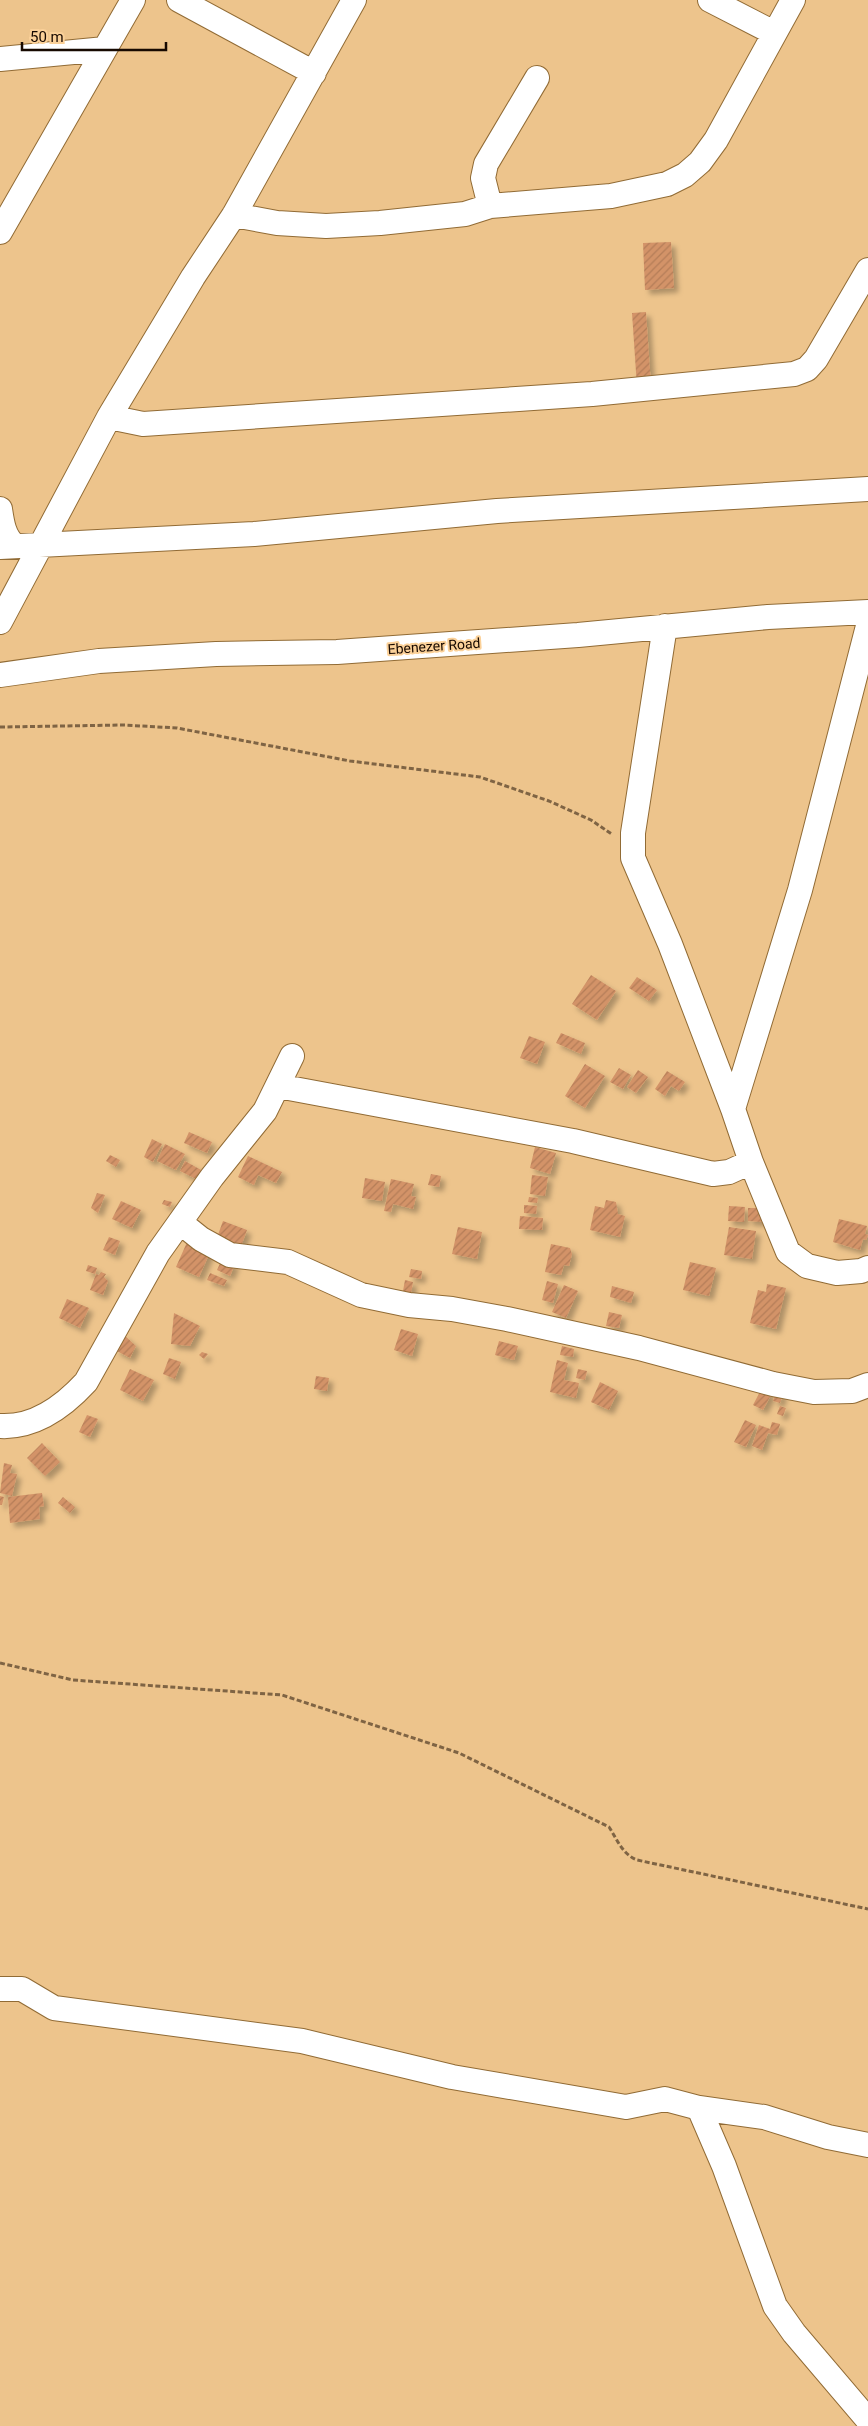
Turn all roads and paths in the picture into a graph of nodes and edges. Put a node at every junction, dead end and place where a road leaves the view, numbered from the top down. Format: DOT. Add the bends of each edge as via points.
graph roads {
  1 [pos="133,0"];
  2 [pos="179,0"];
  3 [pos="354,0"];
  4 [pos="710,0"];
  5 [pos="793,0"];
  6 [pos="774,33"];
  7 [pos="105,49"];
  8 [pos="0,59"];
  9 [pos="314,73"];
  10 [pos="537,78"];
  11 [pos="490,206"];
  12 [pos="234,215"];
  13 [pos="0,232"];
  14 [pos="868,270"];
  15 [pos="109,418"];
  16 [pos="868,489"];
  17 [pos="0,509"];
  18 [pos="8,546"];
  19 [pos="42,546"];
  20 [pos="868,612"];
  21 [pos="0,622"];
  22 [pos="665,626"];
  23 [pos="868,626"];
  24 [pos="0,674"];
  25 [pos="0,727"];
  26 [pos="632,847"];
  27 [pos="292,1056"];
  28 [pos="278,1086"];
  29 [pos="734,1109"];
  30 [pos="751,1162"];
  31 [pos="180,1223"];
  32 [pos="868,1268"];
  33 [pos="868,1385"];
  34 [pos="0,1426"];
  35 [pos="0,1663"];
  36 [pos="868,1909"];
  37 [pos="0,1989"];
  38 [pos="699,2108"];
  39 [pos="868,2145"];
  40 [pos="868,2420"];
  1 -- 7 [label="street"];
  2 -- 9 [label="street"];
  3 -- 9 [label="street"];
  4 -- 6 [label="street"];
  5 -- 6 [label="street"];
  6 -- 11 [label="street" via="716,140 700,162 685,175 667,184 611,196"];
  7 -- 8 [label="street"];
  7 -- 13 [label="street"];
  9 -- 12 [label="street"];
  10 -- 11 [label="street" via="486,164 482,178"];
  11 -- 12 [label="street" via="465,214 350,225 277,223"];
  12 -- 15 [label="street"];
  14 -- 15 [label="street" via="816,358 807,369 794,374 592,394 143,424"];
  15 -- 19 [label="street"];
  16 -- 19 [label="street" via="496,511 254,534"];
  17 -- 18 [label="street"];
  18 -- 19 [label="street"];
  19 -- 21 [label="street"];
  20 -- 22 [label="street, Ebenezer Road"];
  22 -- 24 [label="street, Ebenezer Road" via="578,636 337,652 216,654 99,661"];
  22 -- 26 [label="street"];
  23 -- 29 [label="street" via="800,890"];
  25 -- 26 [label="path" via="122,725 177,728 350,761 480,777 549,801 590,820"];
  26 -- 29 [label="street" via="639,874 670,944"];
  27 -- 28 [label="street"];
  28 -- 30 [label="street" via="573,1141 713,1174 729,1172"];
  28 -- 31 [label="street" via="265,1111"];
  29 -- 30 [label="street"];
  30 -- 32 [label="street" via="792,1257 807,1266 837,1273"];
  31 -- 33 [label="street" via="200,1239 230,1255 288,1262 361,1295 507,1319 814,1392 852,1391"];
  31 -- 34 [label="street" via="158,1253 81,1387 72,1397 40,1418 27,1424"];
  35 -- 36 [label="path" via="73,1680 282,1695 459,1753 609,1827 623,1850 637,1860"];
  37 -- 38 [label="street" via="22,1989 54,2008 302,2040 452,2077 607,2104 626,2107 665,2099"];
  38 -- 39 [label="street" via="764,2117 828,2137"];
  38 -- 40 [label="street" via="724,2166 775,2306"];
}
